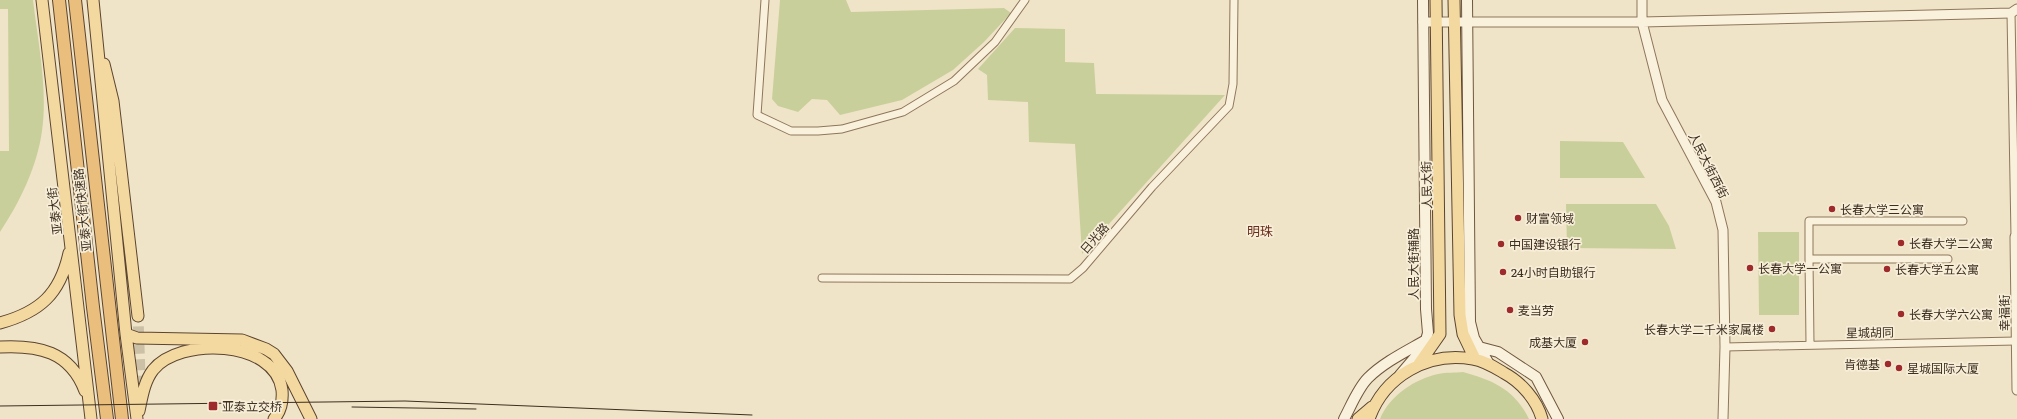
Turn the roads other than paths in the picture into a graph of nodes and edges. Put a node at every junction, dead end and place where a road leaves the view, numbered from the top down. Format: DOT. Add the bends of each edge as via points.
graph roads {
  1 [pos="42,0"];
  2 [pos="59,0"];
  3 [pos="75,0"];
  4 [pos="93,0"];
  5 [pos="765,0"];
  6 [pos="1025,0"];
  7 [pos="1234,0"];
  8 [pos="1423,0"];
  9 [pos="1436,0"];
  10 [pos="1454,0"];
  11 [pos="1467,0"];
  12 [pos="1642,0"];
  13 [pos="2014,11"];
  14 [pos="1423,22"];
  15 [pos="1436,22"];
  16 [pos="1454,22"];
  17 [pos="1467,22"];
  18 [pos="1642,22"];
  19 [pos="98,46"];
  20 [pos="1963,221"];
  21 [pos="2016,236"];
  22 [pos="71,245"];
  23 [pos="1809,259"];
  24 [pos="1948,259"];
  25 [pos="822,278"];
  26 [pos="138,316"];
  27 [pos="0,323"];
  28 [pos="126,334"];
  29 [pos="1426,340"];
  30 [pos="2016,341"];
  31 [pos="1810,344"];
  32 [pos="0,347"];
  33 [pos="1479,347"];
  34 [pos="1725,347"];
  35 [pos="1475,359"];
  36 [pos="1419,364"];
  37 [pos="1489,364"];
  38 [pos="1400,375"];
  39 [pos="2017,390"];
  40 [pos="87,397"];
  41 [pos="1374,405"];
  42 [pos="1543,418"];
  43 [pos="91,419"];
  44 [pos="108,419"];
  45 [pos="122,419"];
  46 [pos="137,419"];
  47 [pos="274,419"];
  48 [pos="311,419"];
  49 [pos="1344,419"];
  50 [pos="1358,419"];
  51 [pos="1369,419"];
  52 [pos="1558,419"];
  53 [pos="1723,419"];
  1 -- 22 [label="main road, 亚泰大街"];
  2 -- 44 [label="highway, 亚泰大街快速路"];
  3 -- 45 [label="highway, 亚泰大街快速路"];
  4 -- 19 [label="main road"];
  5 -- 6 [label="street" via="757,115 791,131 842,129 902,112 954,81 995,42"];
  7 -- 25 [label="street, 日光路" via="1233,84 1229,106 1152,187 1083,268 1070,278"];
  8 -- 14 [label="main road, 人民大街辅路"];
  9 -- 15 [label="main road, 人民大街"];
  10 -- 16 [label="main road"];
  11 -- 17 [label="main road"];
  12 -- 18 [label="street, 人民大街西街"];
  13 -- 18 [label="street"];
  13 -- 21 [label="street"];
  14 -- 15 [label="street"];
  14 -- 29 [label="main road, 人民大街辅路" via="1428,333"];
  15 -- 16 [label="street"];
  15 -- 36 [label="main road, 人民大街" via="1440,334"];
  16 -- 17 [label="street"];
  16 -- 35 [label="main road" via="1460,315 1463,334"];
  17 -- 18 [label="street"];
  17 -- 33 [label="main road" via="1470,322"];
  18 -- 34 [label="street, 人民大街西街" via="1662,100 1716,202 1723,230"];
  19 -- 26 [label="main road" via="113,101"];
  19 -- 28 [label="main road"];
  20 -- 23 [label="street" via="1809,221"];
  21 -- 30 [label="street, 幸福街"];
  22 -- 27 [label="main road" via="65,270 51,295 28,314"];
  22 -- 40 [label="main road, 亚泰大街"];
  23 -- 24 [label="street"];
  23 -- 31 [label="street"];
  28 -- 46 [label="main road"];
  28 -- 48 [label="main road" via="137,338 242,340 266,349 274,354 287,371"];
  29 -- 38 [label="main road, 人民大街辅路" via="1423,348"];
  29 -- 49 [label="main road" via="1368,378"];
  30 -- 31 [label="street, 星城胡同"];
  30 -- 39 [label="street, 幸福街"];
  31 -- 34 [label="street, 星城胡同"];
  32 -- 40 [label="main road" via="28,346 54,353 77,374"];
  33 -- 37 [label="main road"];
  33 -- 52 [label="main road" via="1498,352 1536,378"];
  34 -- 53 [label="street, 人民大街西街"];
  35 -- 36 [label="main road" via="1455,357"];
  35 -- 37 [label="main road"];
  36 -- 38 [label="main road"];
  37 -- 42 [label="main road" via="1515,379 1530,395"];
  38 -- 41 [label="main road" via="1385,389"];
  40 -- 43 [label="main road, 亚泰大街"];
  41 -- 50 [label="main road"];
  41 -- 51 [label="main road"];
  46 -- 47 [label="main road" via="147,380 164,359 182,351 214,349 241,351 270,365 280,381 283,396 281,408"];
}
